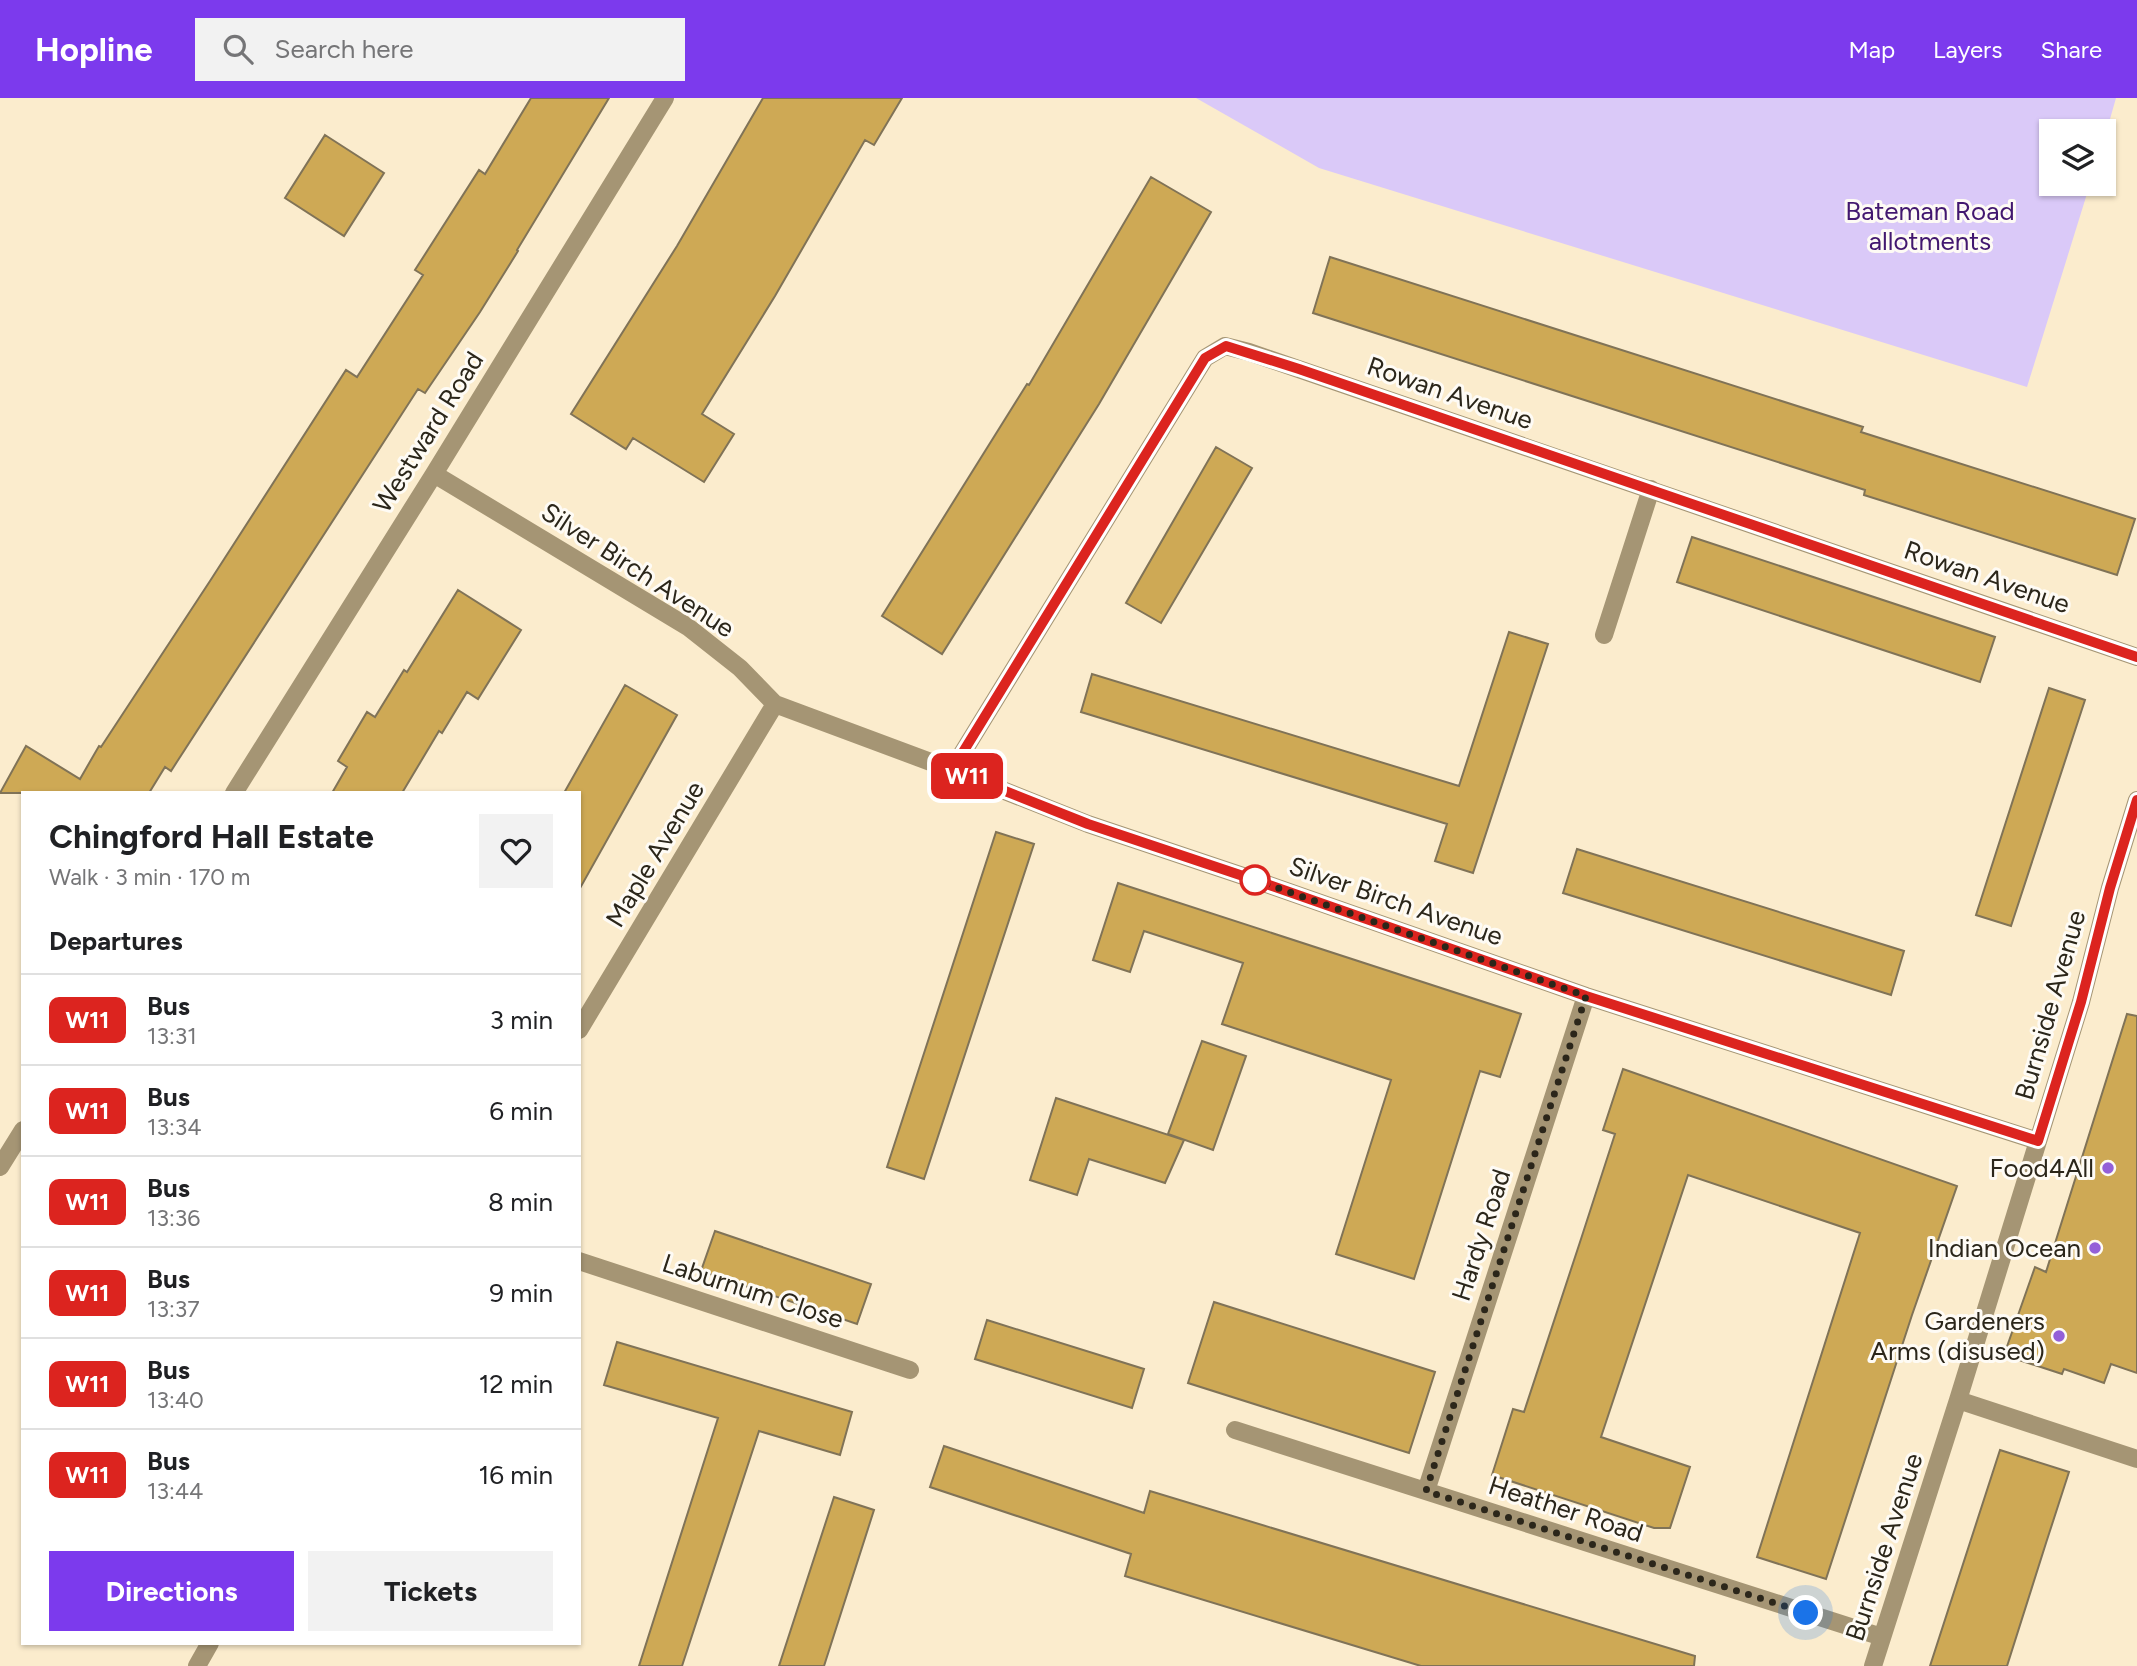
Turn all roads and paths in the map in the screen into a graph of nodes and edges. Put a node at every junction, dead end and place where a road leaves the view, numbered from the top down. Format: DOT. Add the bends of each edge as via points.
graph roads {
  1 [pos="665,98"];
  2 [pos="434,474"];
  3 [pos="1651,489"];
  4 [pos="1604,635"];
  5 [pos="2137,657"];
  6 [pos="775,704"];
  7 [pos="952,770"];
  8 [pos="235,791"];
  9 [pos="2137,800"];
  10 [pos="1586,996"];
  11 [pos="581,1027"];
  12 [pos="21,1133"];
  13 [pos="2038,1141"];
  14 [pos="0,1167"];
  15 [pos="581,1262"];
  16 [pos="910,1370"];
  17 [pos="1958,1400"];
  18 [pos="1235,1430"];
  19 [pos="2137,1459"];
  20 [pos="1426,1491"];
  21 [pos="1882,1637"];
  22 [pos="209,1645"];
  23 [pos="197,1666"];
  24 [pos="1873,1666"];
  1 -- 2 [label="street, Westward Road"];
  2 -- 6 [label="street, Silver Birch Avenue" via="688,627 740,668"];
  2 -- 8 [label="street, Westward Road"];
  3 -- 4 [label="street"];
  3 -- 5 [label="street, Rowan Avenue"];
  3 -- 7 [label="street, Rowan Avenue" via="1226,346 1205,358"];
  6 -- 7 [label="street, Silver Birch Avenue"];
  6 -- 11 [label="street, Maple Avenue"];
  7 -- 10 [label="street, Silver Birch Avenue" via="1088,824"];
  9 -- 13 [label="street, Burnside Avenue"];
  10 -- 13 [label="street, Silver Birch Avenue"];
  10 -- 20 [label="street, Hardy Road"];
  12 -- 14 [label="street"];
  13 -- 17 [label="street, Burnside Avenue"];
  15 -- 16 [label="street, Laburnum Close"];
  17 -- 19 [label="street"];
  17 -- 21 [label="street, Burnside Avenue"];
  18 -- 20 [label="street, Heather Road"];
  20 -- 21 [label="street, Heather Road"];
  21 -- 24 [label="street, Burnside Avenue"];
  22 -- 23 [label="street"];
}
